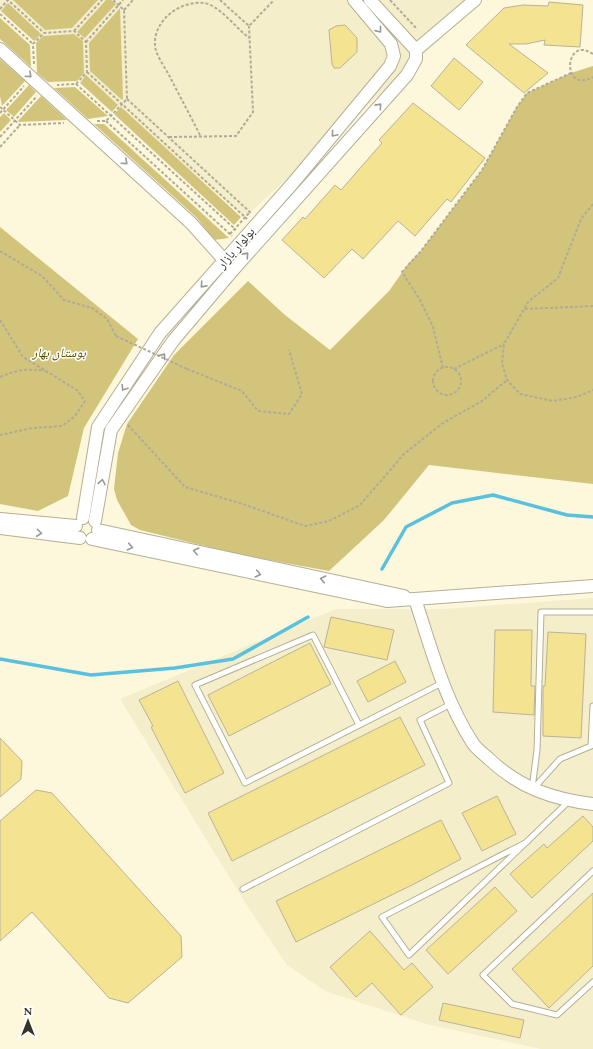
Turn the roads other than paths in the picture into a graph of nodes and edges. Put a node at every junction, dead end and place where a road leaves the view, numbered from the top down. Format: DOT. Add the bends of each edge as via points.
graph roads {
  1 [pos="354,0"];
  2 [pos="370,0"];
  3 [pos="475,0"];
  4 [pos="0,49"];
  5 [pos="416,50"];
  6 [pos="225,261"];
  7 [pos="0,519"];
  8 [pos="79,527"];
  9 [pos="0,528"];
  10 [pos="95,530"];
  11 [pos="593,586"];
  12 [pos="415,599"];
  13 [pos="593,612"];
  14 [pos="442,683"];
  15 [pos="452,703"];
  16 [pos="593,706"];
  17 [pos="359,725"];
  18 [pos="532,790"];
  19 [pos="569,801"];
  20 [pos="593,804"];
  21 [pos="528,842"];
  22 [pos="593,871"];
  23 [pos="243,889"];
  24 [pos="593,982"];
  1 -- 6 [label="street, بولوار بازار, one-way" via="391,44 394,56 390,66"];
  2 -- 5 [label="street"];
  3 -- 5 [label="street"];
  4 -- 6 [label="street, one-way" via="191,223"];
  10 -- 5 [label="street, one-way" via="111,430 173,341 407,75 416,59"];
  6 -- 8 [label="street, بولوار بازار, one-way" via="160,333 98,427"];
  7 -- 8 [label="street"];
  9 -- 8 [label="street, one-way"];
  8 -- 10 [label="street" via="89,518"];
  8 -- 10 [label="street" via="88,541"];
  10 -- 12 [label="street"];
  11 -- 12 [label="street"];
  12 -- 14 [label="street"];
  13 -- 18 [label="lane" via="541,612 537,750"];
  14 -- 15 [label="street"];
  14 -- 17 [label="lane"];
  15 -- 18 [label="street" via="473,744 501,770"];
  15 -- 23 [label="lane" via="420,720 449,783"];
  16 -- 18 [label="lane" via="591,746 560,759"];
  17 -- 17 [label="lane" via="245,783 195,685 313,635"];
  18 -- 19 [label="street"];
  19 -- 20 [label="street"];
  19 -- 21 [label="lane"];
  21 -- 21 [label="lane" via="409,955 382,917 493,860"];
  22 -- 24 [label="lane" via="483,975 512,1004 557,1015"];
}
